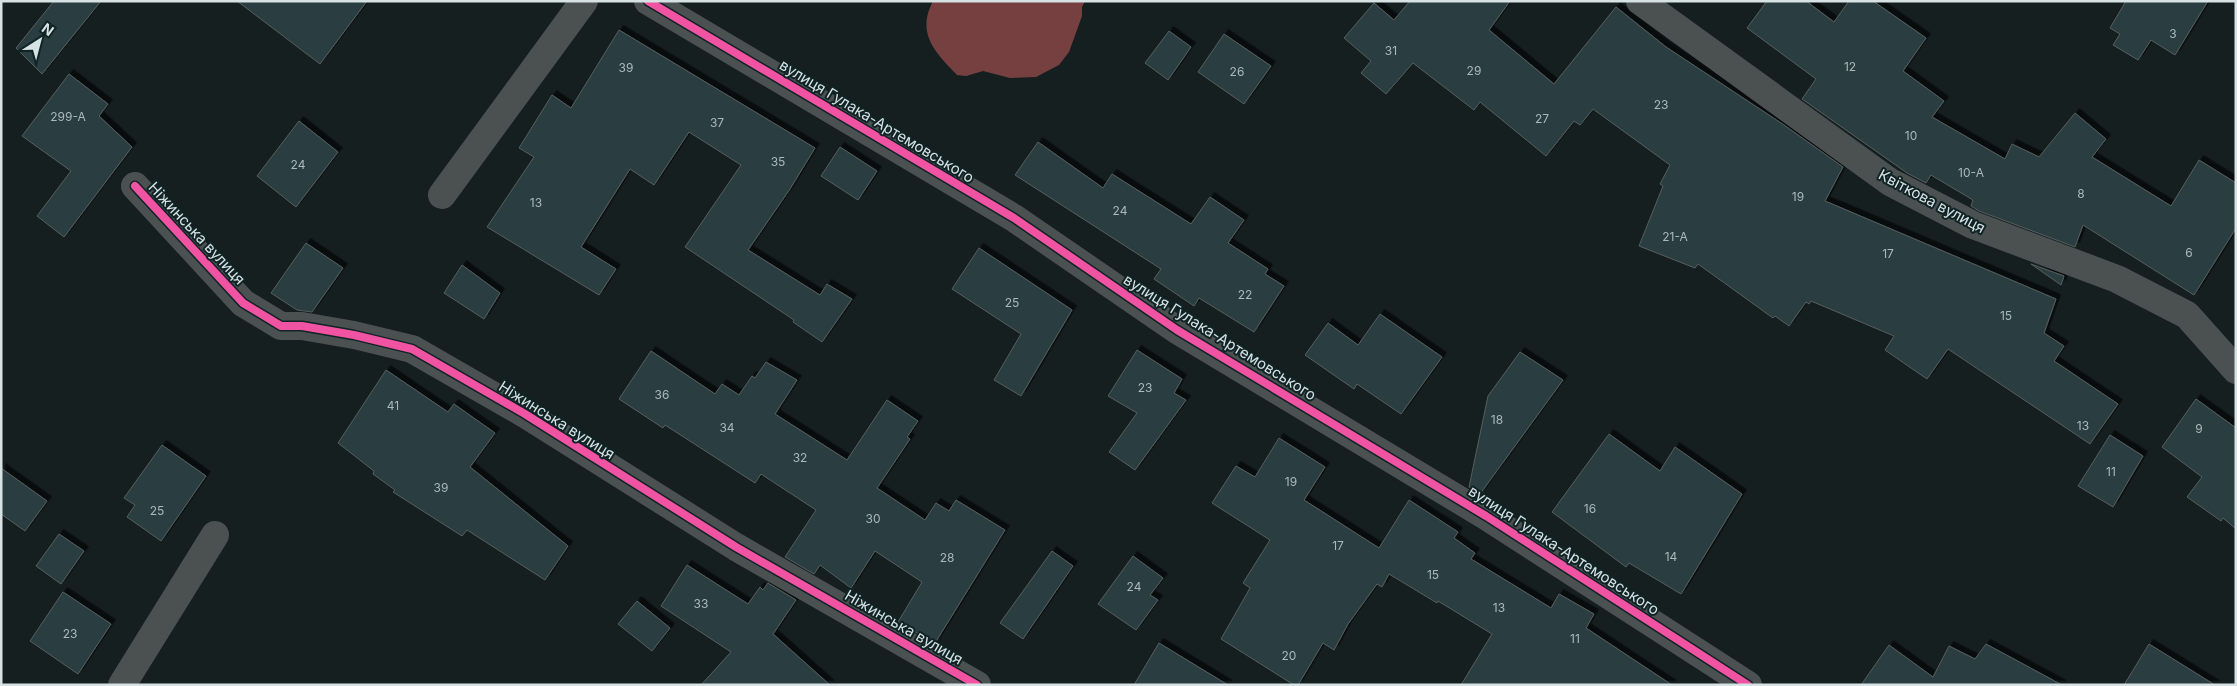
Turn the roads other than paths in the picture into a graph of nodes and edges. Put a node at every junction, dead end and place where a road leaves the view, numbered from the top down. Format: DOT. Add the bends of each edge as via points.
graph roads {
  1 [pos="584,1"];
  2 [pos="648,1"];
  3 [pos="1640,1"];
  4 [pos="135,186"];
  5 [pos="442,195"];
  6 [pos="2236,370"];
  7 [pos="215,535"];
  8 [pos="122,685"];
  9 [pos="977,685"];
  10 [pos="1748,685"];
  1 -- 5 [label="street"];
  2 -- 10 [label="street, вулиця Гулака-Артемовського" via="1014,218 1177,330 1486,516"];
  3 -- 6 [label="street, Квіткова вулиця" via="1890,182 1973,225 2118,279 2187,315"];
  4 -- 9 [label="street, Ніжинська вулиця" via="243,302 282,326 354,335 412,349 525,414 736,546"];
  7 -- 8 [label="street"];
}
